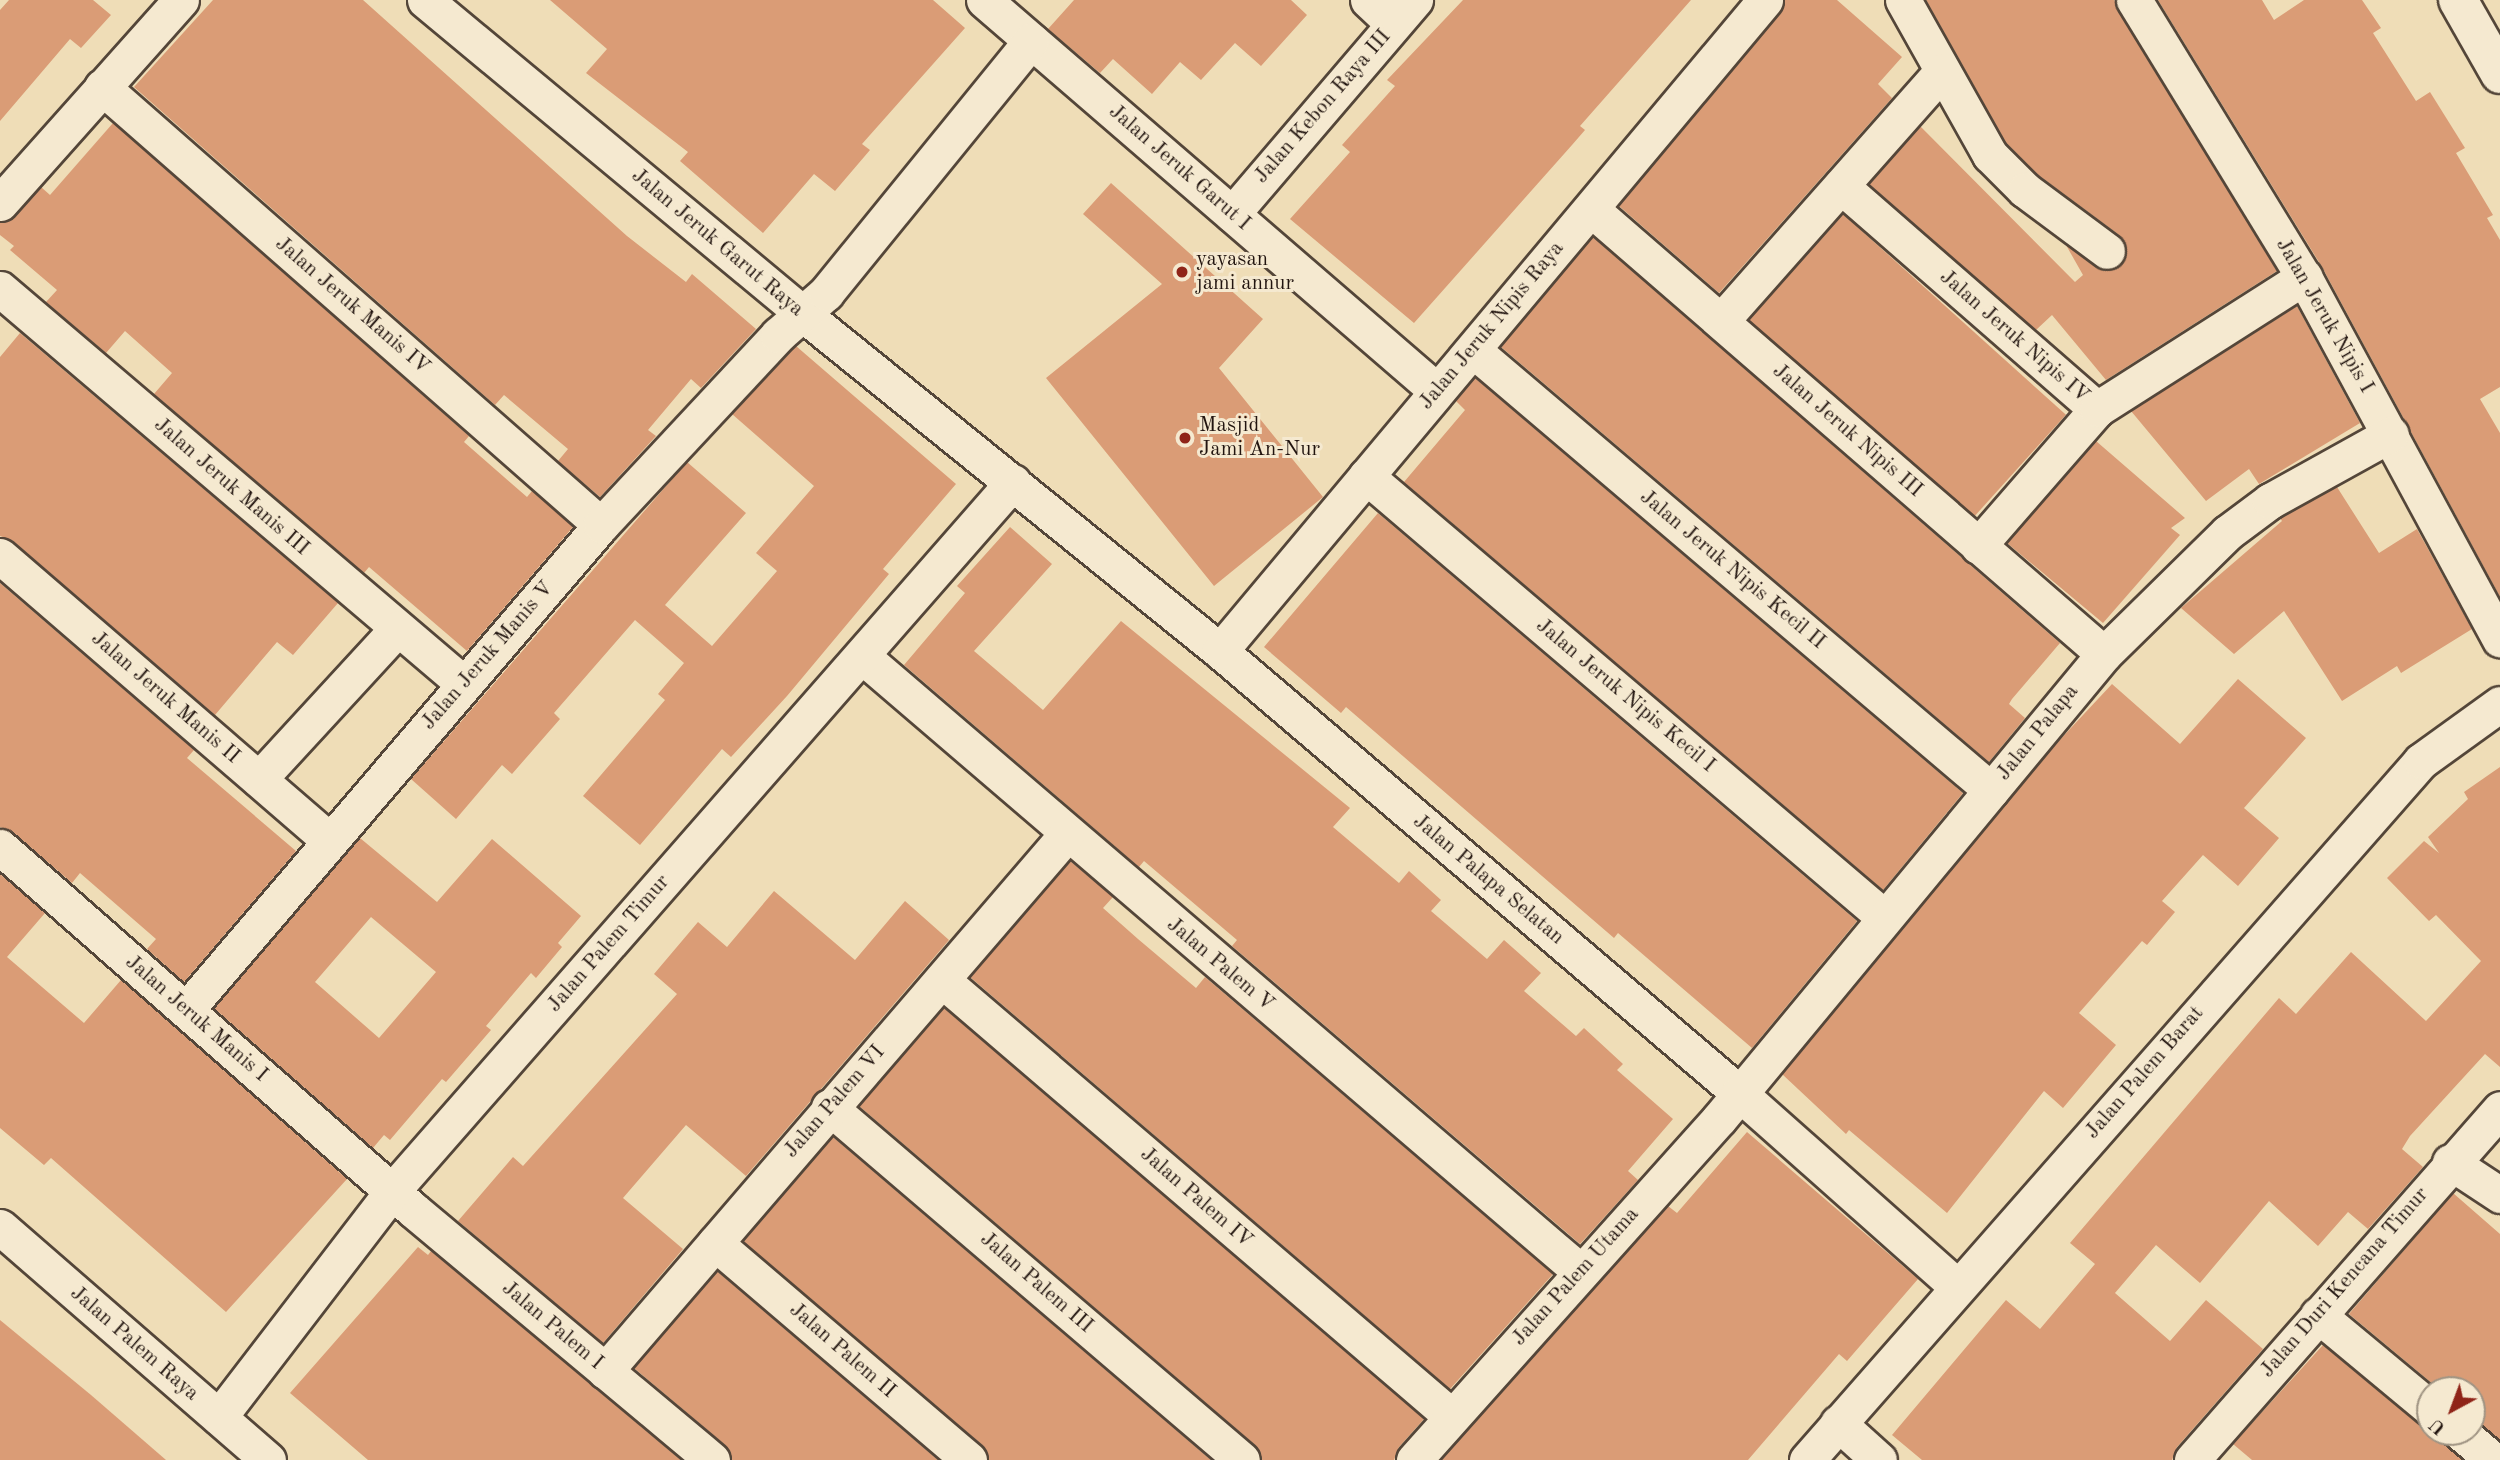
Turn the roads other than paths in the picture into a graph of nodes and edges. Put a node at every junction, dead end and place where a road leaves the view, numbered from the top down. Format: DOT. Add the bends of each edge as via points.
graph roads {
  1 [pos="181,0"];
  2 [pos="425,0"];
  3 [pos="984,0"];
  4 [pos="1368,0"];
  5 [pos="1765,0"];
  6 [pos="1903,0"];
  7 [pos="2134,0"];
  8 [pos="2466,3"];
  9 [pos="1404,12"];
  10 [pos="1031,41"];
  11 [pos="1942,71"];
  12 [pos="2500,74"];
  13 [pos="102,87"];
  14 [pos="1841,186"];
  15 [pos="0,203"];
  16 [pos="1591,209"];
  17 [pos="1232,214"];
  18 [pos="2107,251"];
  19 [pos="2304,278"];
  20 [pos="0,289"];
  21 [pos="803,314"];
  22 [pos="1722,320"];
  23 [pos="1472,350"];
  24 [pos="1437,391"];
  25 [pos="2097,409"];
  26 [pos="2391,434"];
  27 [pos="1366,476"];
  28 [pos="1013,482"];
  29 [pos="601,525"];
  30 [pos="1978,546"];
  31 [pos="0,556"];
  32 [pos="397,629"];
  33 [pos="2500,639"];
  34 [pos="1220,651"];
  35 [pos="2104,654"];
  36 [pos="862,656"];
  37 [pos="464,684"];
  38 [pos="2500,704"];
  39 [pos="260,779"];
  40 [pos="1991,790"];
  41 [pos="1066,835"];
  42 [pos="330,840"];
  43 [pos="0,847"];
  44 [pos="1884,917"];
  45 [pos="942,979"];
  46 [pos="186,1010"];
  47 [pos="1738,1093"];
  48 [pos="829,1107"];
  49 [pos="2500,1108"];
  50 [pos="2450,1162"];
  51 [pos="393,1191"];
  52 [pos="2500,1195"];
  53 [pos="0,1227"];
  54 [pos="715,1243"];
  55 [pos="1581,1272"];
  56 [pos="1956,1286"];
  57 [pos="2318,1315"];
  58 [pos="605,1371"];
  59 [pos="2416,1396"];
  60 [pos="1451,1416"];
  61 [pos="219,1417"];
  62 [pos="1838,1423"];
  63 [pos="2476,1446"];
  64 [pos="2208,1455"];
  65 [pos="268,1460"];
  66 [pos="712,1460"];
  67 [pos="969,1460"];
  68 [pos="1242,1460"];
  69 [pos="1414,1460"];
  70 [pos="1807,1460"];
  71 [pos="1879,1460"];
  72 [pos="2493,1460"];
  1 -- 13 [label="street"];
  2 -- 21 [label="street, Jalan Jeruk Garut Raya"];
  3 -- 10 [label="street, Jalan Jeruk Garut I"];
  4 -- 9 [label="street"];
  5 -- 16 [label="street, Jalan Jeruk Nipis Raya"];
  6 -- 11 [label="street"];
  7 -- 19 [label="street, Jalan Jeruk Nipis I"];
  8 -- 12 [label="street"];
  9 -- 17 [label="street, Jalan Kebon Raya III"];
  10 -- 17 [label="street, Jalan Jeruk Garut I"];
  10 -- 21 [label="street, Jalan Jeruk Manis V" via="827,293"];
  11 -- 14 [label="street"];
  11 -- 18 [label="street" via="1973,117 1990,155 2025,190"];
  13 -- 15 [label="street"];
  13 -- 29 [label="street, Jalan Jeruk Manis IV"];
  14 -- 22 [label="street"];
  14 -- 25 [label="street, Jalan Jeruk Nipis IV"];
  16 -- 22 [label="street, Jalan Jeruk Nipis III"];
  16 -- 23 [label="street, Jalan Jeruk Nipis Raya"];
  17 -- 24 [label="street, Jalan Jeruk Garut I"];
  19 -- 25 [label="street, Jalan Jeruk Nipis IV"];
  19 -- 26 [label="street, Jalan Jeruk Nipis I"];
  20 -- 32 [label="street, Jalan Jeruk Manis III"];
  21 -- 28 [label="street, Jalan Jeruk Garut Raya"];
  21 -- 29 [label="street, Jalan Jeruk Manis V" via="778,335"];
  22 -- 30 [label="street, Jalan Jeruk Nipis III"];
  23 -- 24 [label="street, Jalan Jeruk Nipis Raya"];
  23 -- 40 [label="street, Jalan Jeruk Nipis Kecil II"];
  24 -- 27 [label="street, Jalan Jeruk Nipis Raya"];
  25 -- 30 [label="street"];
  26 -- 33 [label="street, Jalan Jeruk Nipis I"];
  26 -- 35 [label="street, Jalan Palapa" via="2270,501 2227,533"];
  27 -- 34 [label="street, Jalan Jeruk Nipis Raya"];
  27 -- 44 [label="street, Jalan Jeruk Nipis Kecil I"];
  28 -- 34 [label="street, Jalan Palapa Selatan"];
  28 -- 36 [label="street, Jalan Palem Timur"];
  29 -- 37 [label="street, Jalan Jeruk Manis V"];
  30 -- 35 [label="street, Jalan Jeruk Nipis III"];
  31 -- 39 [label="street, Jalan Jeruk Manis II"];
  32 -- 37 [label="street, Jalan Jeruk Manis III"];
  32 -- 39 [label="street"];
  34 -- 47 [label="street, Jalan Palapa Selatan"];
  35 -- 40 [label="street, Jalan Palapa"];
  36 -- 41 [label="street, Jalan Palem V"];
  36 -- 51 [label="street, Jalan Palem Timur"];
  37 -- 42 [label="street, Jalan Jeruk Manis V"];
  38 -- 56 [label="street, Jalan Palem Barat" via="2421,761"];
  39 -- 42 [label="street, Jalan Jeruk Manis II"];
  40 -- 44 [label="street, Jalan Palapa"];
  41 -- 45 [label="street, Jalan Palem VI"];
  41 -- 55 [label="street, Jalan Palem V"];
  42 -- 46 [label="street, Jalan Jeruk Manis V"];
  43 -- 46 [label="street, Jalan Jeruk Manis I"];
  44 -- 47 [label="street, Jalan Palapa"];
  45 -- 48 [label="street, Jalan Palem VI"];
  45 -- 60 [label="street, Jalan Palem IV"];
  46 -- 51 [label="street, Jalan Jeruk Manis I"];
  47 -- 55 [label="street, Jalan Palem Utama"];
  47 -- 56 [label="street, Jalan Palapa Selatan"];
  48 -- 54 [label="street, Jalan Palem VI"];
  48 -- 68 [label="street, Jalan Palem III"];
  49 -- 50 [label="street, Jalan Duri Kencana Timur"];
  50 -- 52 [label="street"];
  50 -- 57 [label="street, Jalan Duri Kencana Timur"];
  51 -- 58 [label="street, Jalan Palem I"];
  51 -- 61 [label="street, Jalan Palem Timur"];
  53 -- 61 [label="street, Jalan Palem Raya"];
  54 -- 58 [label="street, Jalan Palem VI"];
  54 -- 67 [label="street, Jalan Palem II"];
  55 -- 60 [label="street, Jalan Palem Utama"];
  56 -- 62 [label="street, Jalan Palem Barat"];
  57 -- 59 [label="street"];
  57 -- 64 [label="street, Jalan Duri Kencana Timur"];
  58 -- 66 [label="street, Jalan Palem I"];
  60 -- 69 [label="street, Jalan Palem Utama"];
  61 -- 65 [label="street, Jalan Palem Raya"];
  62 -- 70 [label="street, Jalan Palem Barat"];
  62 -- 71 [label="street"];
  63 -- 72 [label="street"];
}
